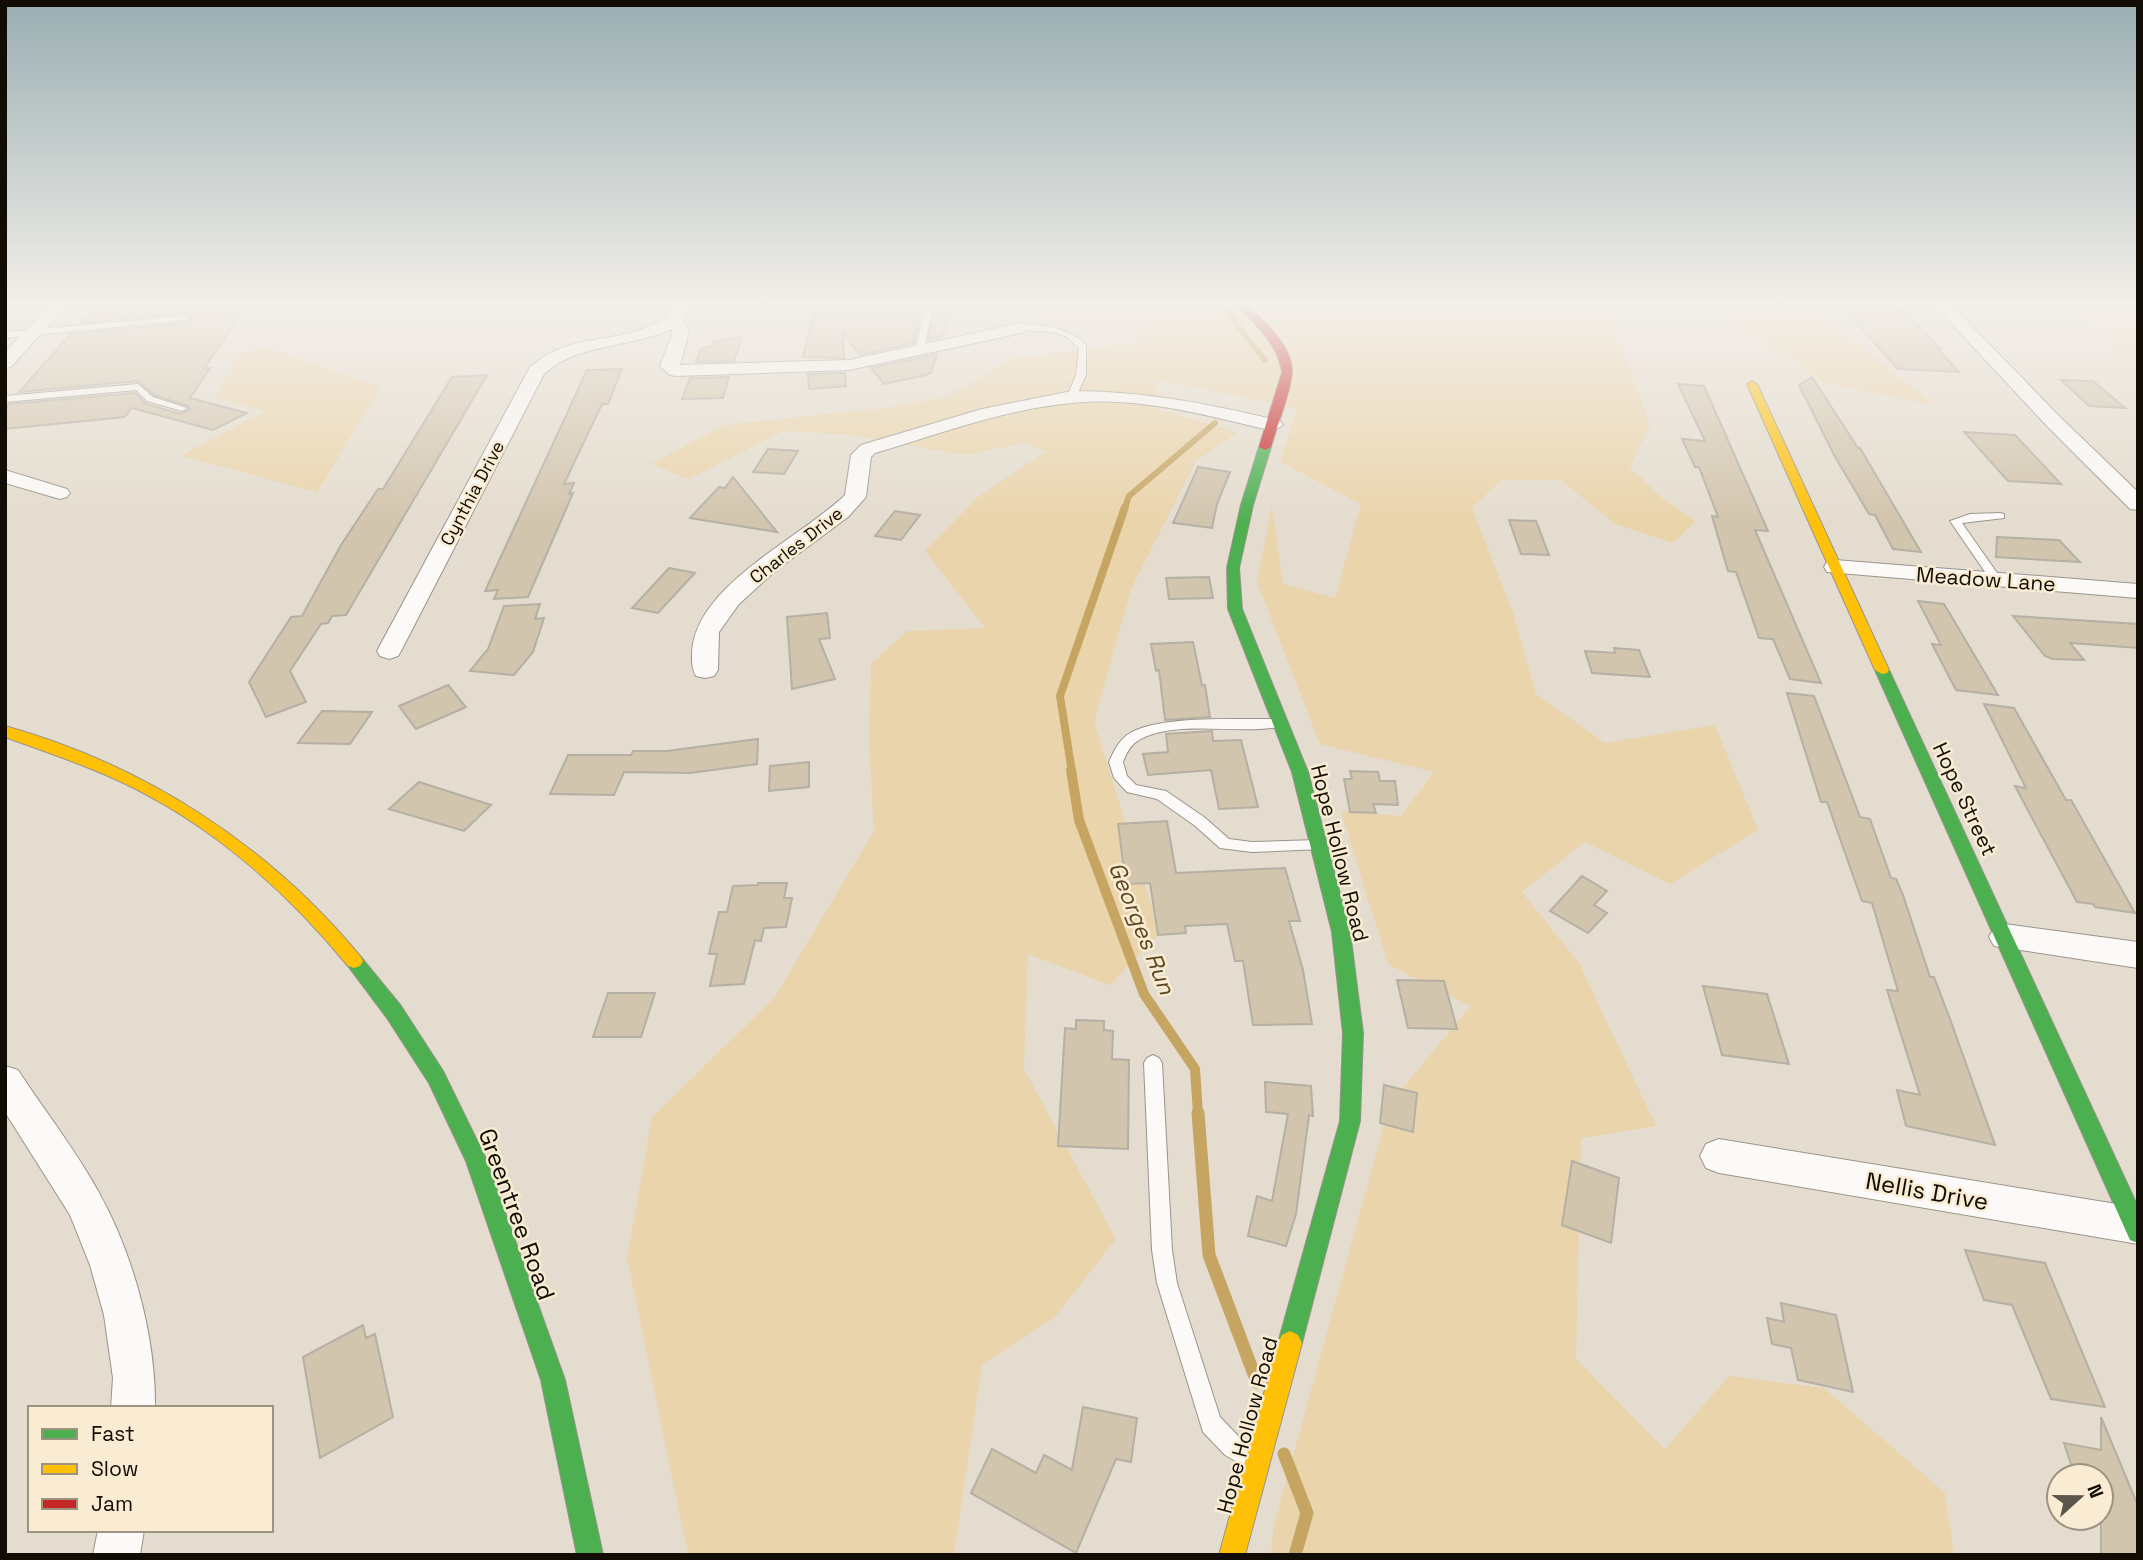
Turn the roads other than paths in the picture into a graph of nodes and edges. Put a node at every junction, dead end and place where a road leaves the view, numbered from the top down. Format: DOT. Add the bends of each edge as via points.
graph roads {
  1 [pos="532,379"];
  2 [pos="1079,379"];
  3 [pos="1285,379"];
  4 [pos="2013,379"];
  5 [pos="1752,384"];
  6 [pos="1072,397"];
  7 [pos="5,399"];
  8 [pos="182,408"];
  9 [pos="1273,425"];
  10 [pos="5,476"];
  11 [pos="60,493"];
  12 [pos="2138,503"];
  13 [pos="2000,516"];
  14 [pos="1835,567"];
  15 [pos="1997,580"];
  16 [pos="2138,591"];
  17 [pos="389,651"];
  18 [pos="705,670"];
  19 [pos="1281,723"];
  20 [pos="5,730"];
  21 [pos="1319,845"];
  22 [pos="2005,937"];
  23 [pos="2138,955"];
  24 [pos="1153,1063"];
  25 [pos="5,1081"];
  26 [pos="1719,1156"];
  27 [pos="2136,1229"];
  28 [pos="133,1406"];
  29 [pos="1259,1464"];
  30 [pos="121,1532"];
  31 [pos="116,1555"];
  32 [pos="590,1555"];
  33 [pos="1232,1555"];
  1 -- 17 [label="street, Cynthia Drive"];
  2 -- 6 [label="lane"];
  3 -- 9 [label="main road, Hope Hollow Road"];
  4 -- 12 [label="street"];
  5 -- 14 [label="main road, Hope Street"];
  6 -- 9 [label="street, Charles Drive" via="1196,407"];
  6 -- 18 [label="street, Charles Drive" via="989,413 869,449 861,455 855,497 735,593 716,615 705,635"];
  7 -- 8 [label="lane" via="138,387 150,399"];
  9 -- 19 [label="main road, Hope Hollow Road" via="1233,568 1235,609"];
  10 -- 11 [label="street"];
  13 -- 15 [label="lane" via="1955,521"];
  14 -- 15 [label="street, Meadow Lane"];
  14 -- 22 [label="main road, Hope Street"];
  15 -- 16 [label="street, Meadow Lane"];
  19 -- 21 [label="main road, Hope Hollow Road" via="1300,772"];
  19 -- 21 [label="lane" via="1160,729 1135,737 1116,762 1121,778 1132,789 1161,795 1225,844"];
  20 -- 32 [label="main road, Greentree Road" via="174,802 238,848 335,937 394,1012 436,1077 476,1159 553,1380"];
  21 -- 29 [label="main road, Hope Hollow Road" via="1341,932 1353,1033 1350,1121"];
  22 -- 23 [label="street"];
  22 -- 27 [label="main road, Hope Street"];
  24 -- 29 [label="lane" via="1167,1283 1211,1423 1233,1447"];
  25 -- 28 [label="street" via="85,1204 110,1265 125,1315"];
  26 -- 27 [label="street, Nellis Drive"];
  29 -- 33 [label="main road, Hope Hollow Road"];
  30 -- 31 [label="street"];
}
